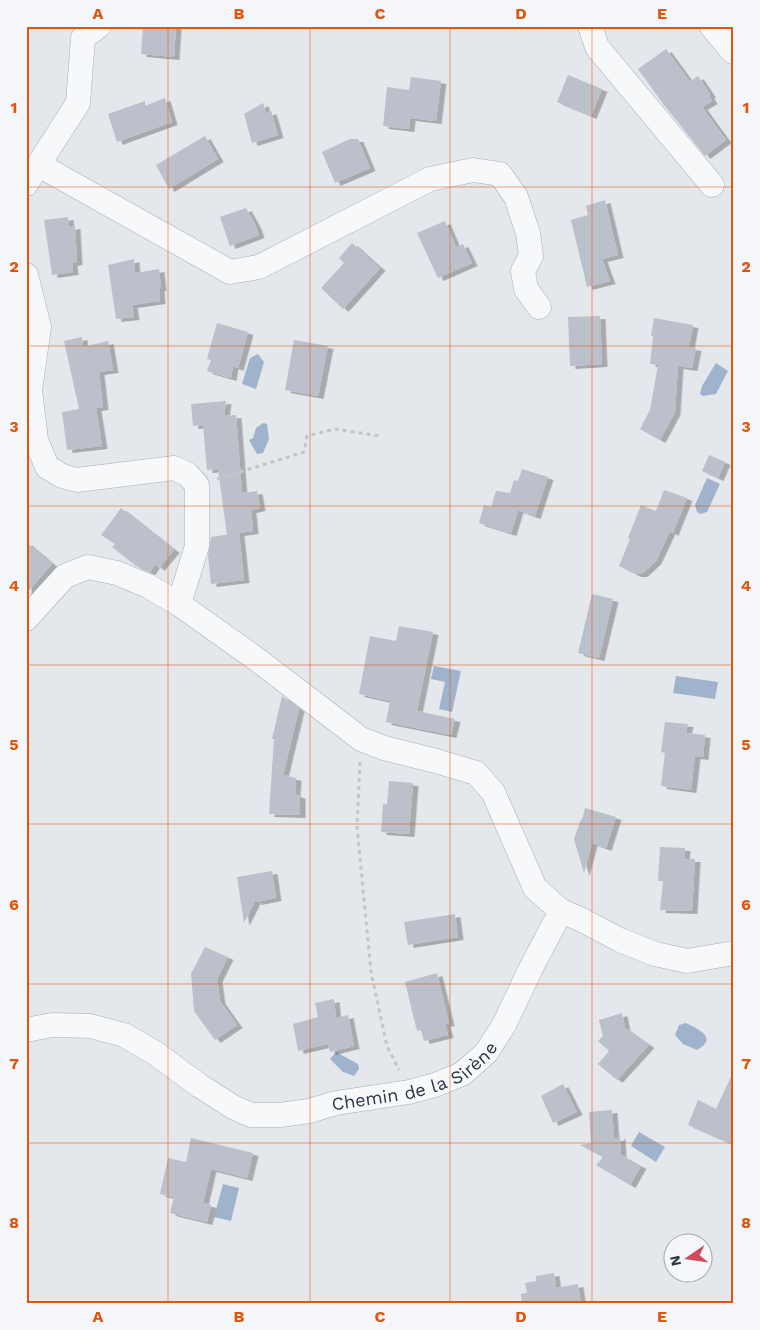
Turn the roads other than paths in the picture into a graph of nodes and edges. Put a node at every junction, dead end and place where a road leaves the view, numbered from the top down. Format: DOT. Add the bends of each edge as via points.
graph roads {
  1 [pos="99,26"];
  2 [pos="590,26"];
  3 [pos="714,26"];
  4 [pos="734,50"];
  5 [pos="33,175"];
  6 [pos="712,185"];
  7 [pos="26,275"];
  8 [pos="539,307"];
  9 [pos="179,604"];
  10 [pos="26,619"];
  11 [pos="561,911"];
  12 [pos="734,953"];
  13 [pos="26,1030"];
  1 -- 5 [label="street" via="83,38 78,103"];
  2 -- 6 [label="street" via="596,47"];
  3 -- 4 [label="street"];
  5 -- 8 [label="street" via="230,272 259,266 430,179 473,170 500,174 516,197 528,233 531,256 523,271 526,289"];
  7 -- 9 [label="street" via="39,327 30,390 36,440 47,467 77,480 174,468 187,474 197,485 197,546"];
  9 -- 10 [label="street" via="117,572 88,567 65,576"];
  9 -- 11 [label="street" via="361,739 476,773 493,792 535,888"];
  11 -- 12 [label="street" via="655,954 687,961"];
  11 -- 13 [label="street, Chemin de la Sirène" via="504,1025 486,1053 462,1074 435,1086 409,1092 336,1103 309,1111 251,1115 208,1092 155,1052 124,1035 90,1026 52,1025"];
}
